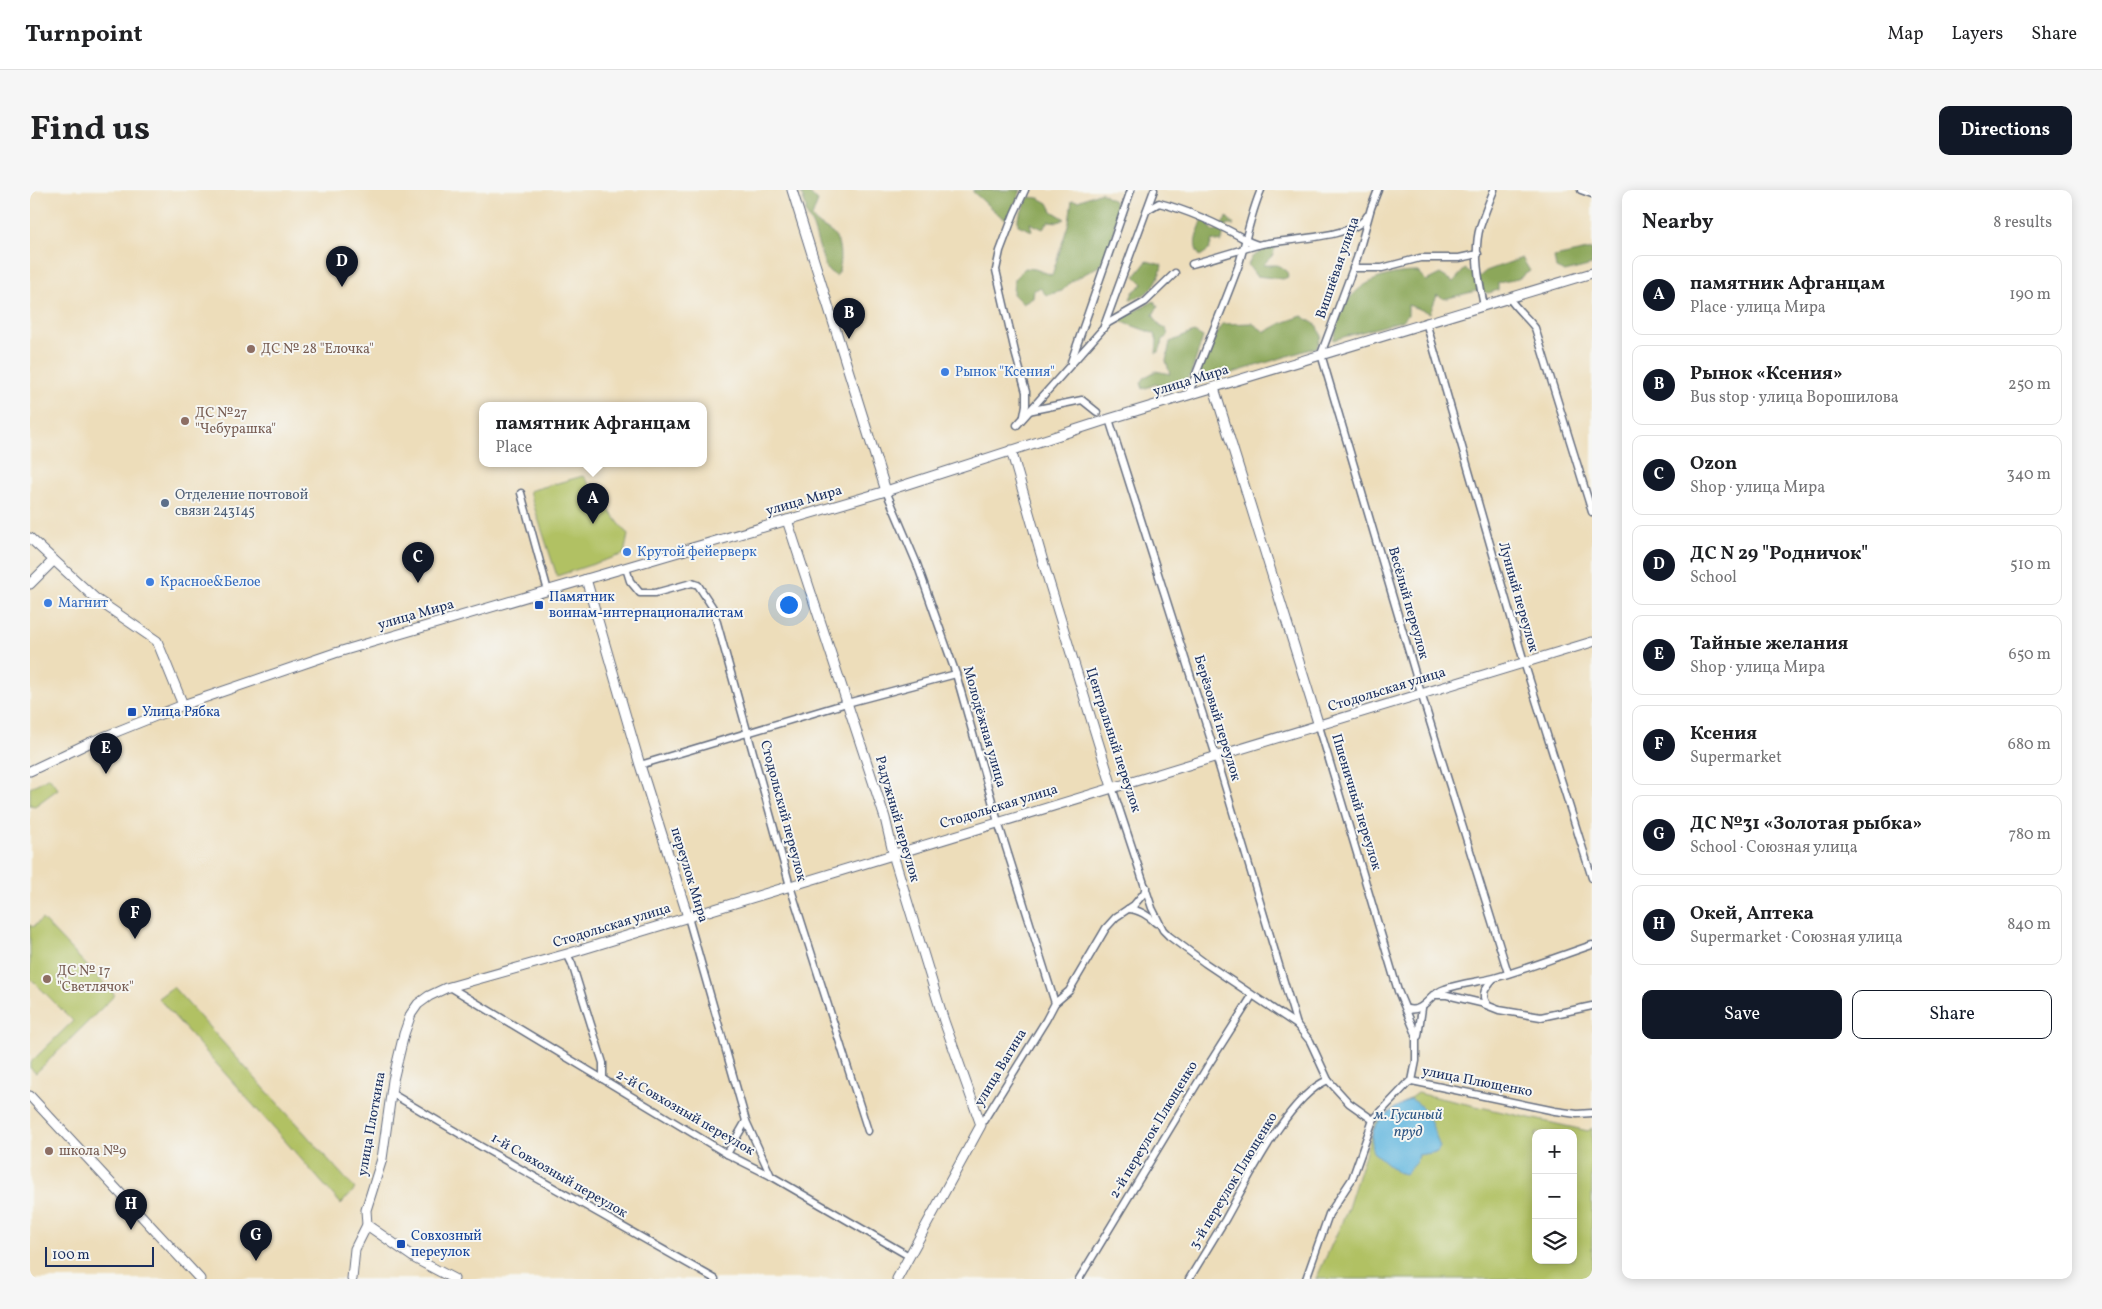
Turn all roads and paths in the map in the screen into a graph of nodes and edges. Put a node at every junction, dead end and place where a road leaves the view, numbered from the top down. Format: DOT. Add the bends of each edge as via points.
graph roads {
  1 [pos="792,190"];
  2 [pos="1025,190"];
  3 [pos="1131,190"];
  4 [pos="1154,190"];
  5 [pos="1261,190"];
  6 [pos="1378,190"];
  7 [pos="1494,190"];
  8 [pos="1581,190"];
  9 [pos="1592,194"];
  10 [pos="1371,208"];
  11 [pos="1146,212"];
  12 [pos="1245,240"];
  13 [pos="1260,245"];
  14 [pos="1243,250"];
  15 [pos="1478,254"];
  16 [pos="1192,264"];
  17 [pos="1353,268"];
  18 [pos="1175,273"];
  19 [pos="1592,273"];
  20 [pos="1510,299"];
  21 [pos="1484,306"];
  22 [pos="1426,322"];
  23 [pos="1102,329"];
  24 [pos="1321,354"];
  25 [pos="1068,368"];
  26 [pos="1214,388"];
  27 [pos="1188,396"];
  28 [pos="1097,412"];
  29 [pos="1026,414"];
  30 [pos="1109,419"];
  31 [pos="1017,424"];
  32 [pos="1011,450"];
  33 [pos="886,491"];
  34 [pos="521,493"];
  35 [pos="1592,512"];
  36 [pos="787,520"];
  37 [pos="30,538"];
  38 [pos="54,561"];
  39 [pos="626,568"];
  40 [pos="586,579"];
  41 [pos="30,584"];
  42 [pos="548,591"];
  43 [pos="1592,642"];
  44 [pos="1524,662"];
  45 [pos="956,674"];
  46 [pos="1422,694"];
  47 [pos="847,703"];
  48 [pos="183,705"];
  49 [pos="1319,726"];
  50 [pos="748,733"];
  51 [pos="1216,756"];
  52 [pos="640,766"];
  53 [pos="30,771"];
  54 [pos="1112,787"];
  55 [pos="998,822"];
  56 [pos="894,853"];
  57 [pos="1592,878"];
  58 [pos="790,886"];
  59 [pos="1146,886"];
  60 [pos="1127,910"];
  61 [pos="688,917"];
  62 [pos="1163,930"];
  63 [pos="1592,944"];
  64 [pos="567,954"];
  65 [pos="1508,973"];
  66 [pos="1494,978"];
  67 [pos="450,987"];
  68 [pos="1252,996"];
  69 [pos="1432,996"];
  70 [pos="1055,1003"];
  71 [pos="418,1004"];
  72 [pos="1487,1004"];
  73 [pos="1592,1006"];
  74 [pos="1422,1008"];
  75 [pos="1407,1009"];
  76 [pos="1297,1025"];
  77 [pos="1417,1046"];
  78 [pos="603,1079"];
  79 [pos="1328,1080"];
  80 [pos="1412,1081"];
  81 [pos="391,1093"];
  82 [pos="30,1096"];
  83 [pos="1592,1113"];
  84 [pos="1373,1120"];
  85 [pos="746,1121"];
  86 [pos="980,1125"];
  87 [pos="868,1131"];
  88 [pos="727,1154"];
  89 [pos="771,1176"];
  90 [pos="367,1225"];
  91 [pos="909,1256"];
  92 [pos="200,1279"];
  93 [pos="352,1279"];
  94 [pos="454,1279"];
  95 [pos="715,1279"];
  96 [pos="897,1279"];
  97 [pos="1079,1279"];
  98 [pos="1188,1279"];
  99 [pos="1306,1279"];
  1 -- 33 [label="street"];
  2 -- 29 [label="street" via="996,270 1026,392"];
  3 -- 25 [label="street"];
  4 -- 11 [label="street"];
  5 -- 12 [label="street"];
  6 -- 10 [label="street, Вишнёвая улица"];
  7 -- 15 [label="street" via="1480,229"];
  8 -- 9 [label="street"];
  10 -- 13 [label="street" via="1361,225 1351,229"];
  10 -- 17 [label="street, Вишнёвая улица"];
  11 -- 12 [label="street" via="1155,204 1168,205"];
  11 -- 23 [label="street"];
  12 -- 13 [label="street"];
  12 -- 14 [label="street"];
  13 -- 14 [label="street"];
  14 -- 16 [label="street"];
  14 -- 27 [label="street"];
  15 -- 17 [label="street" via="1459,258 1420,258 1382,268"];
  15 -- 21 [label="street"];
  17 -- 24 [label="street, Вишнёвая улица"];
  18 -- 23 [label="street" via="1145,302"];
  19 -- 20 [label="street, улица Мира"];
  20 -- 21 [label="street, улица Мира"];
  20 -- 35 [label="street" via="1535,328"];
  21 -- 22 [label="street, улица Мира"];
  22 -- 24 [label="street, улица Мира"];
  22 -- 44 [label="street, Лунный переулок"];
  23 -- 25 [label="street"];
  24 -- 26 [label="street, улица Мира"];
  24 -- 46 [label="street, Весёлый переулок"];
  25 -- 29 [label="street"];
  26 -- 27 [label="street, улица Мира"];
  26 -- 49 [label="street, Пшеничный переулок"];
  27 -- 30 [label="street, улица Мира"];
  28 -- 29 [label="street" via="1082,400"];
  29 -- 31 [label="street"];
  30 -- 32 [label="street, улица Мира"];
  30 -- 51 [label="street, Берёзовый переулок"];
  32 -- 33 [label="street, улица Мира"];
  32 -- 54 [label="street, Центральный переулок"];
  33 -- 36 [label="street, улица Мира"];
  33 -- 45 [label="street, Молодёжная улица" via="917,564"];
  34 -- 42 [label="street"];
  36 -- 39 [label="street, улица Мира"];
  36 -- 47 [label="street, Радужный переулок"];
  37 -- 38 [label="street"];
  38 -- 41 [label="street"];
  38 -- 48 [label="street" via="96,599 157,641"];
  39 -- 40 [label="street, улица Мира"];
  39 -- 50 [label="street, Стодольский переулок" via="630,581 640,593 654,593 692,583 706,594 713,608"];
  40 -- 42 [label="street, улица Мира"];
  40 -- 52 [label="street, переулок Мира"];
  42 -- 48 [label="street, улица Мира" via="335,653"];
  43 -- 44 [label="street, Стодольская улица"];
  44 -- 46 [label="street, Стодольская улица"];
  44 -- 57 [label="street, Лунный переулок"];
  45 -- 47 [label="street"];
  45 -- 55 [label="street, Молодёжная улица"];
  46 -- 49 [label="street, Стодольская улица"];
  46 -- 65 [label="street, Весёлый переулок"];
  47 -- 50 [label="street"];
  47 -- 56 [label="street, Радужный переулок"];
  48 -- 53 [label="street, улица Мира"];
  49 -- 51 [label="street, Стодольская улица"];
  49 -- 75 [label="street, Пшеничный переулок" via="1398,991"];
  50 -- 52 [label="street"];
  50 -- 58 [label="street, Стодольский переулок"];
  51 -- 54 [label="street, Стодольская улица"];
  51 -- 76 [label="street, Берёзовый переулок"];
  52 -- 61 [label="street, переулок Мира"];
  54 -- 55 [label="street, Стодольская улица"];
  54 -- 59 [label="street, Центральный переулок"];
  55 -- 56 [label="street, Стодольская улица"];
  55 -- 70 [label="street, Молодёжная улица"];
  56 -- 58 [label="street, Стодольская улица"];
  56 -- 86 [label="street, Радужный переулок" via="944,1022"];
  58 -- 61 [label="street, Стодольская улица"];
  58 -- 87 [label="street, Стодольский переулок"];
  59 -- 60 [label="street, улица Вагина" via="1140,899"];
  59 -- 62 [label="street, Центральный переулок"];
  60 -- 62 [label="street" via="1149,916"];
  60 -- 70 [label="street, улица Вагина" via="1106,928 1069,990"];
  61 -- 64 [label="street, Стодольская улица"];
  61 -- 85 [label="street, переулок Мира"];
  62 -- 68 [label="street, Центральный переулок"];
  63 -- 65 [label="street"];
  64 -- 67 [label="street, Стодольская улица"];
  64 -- 78 [label="street" via="603,1063"];
  65 -- 66 [label="street"];
  66 -- 69 [label="street" via="1447,988"];
  66 -- 72 [label="street" via="1484,992"];
  67 -- 71 [label="street, Стодольская улица"];
  67 -- 78 [label="street, 2-й Совхозный переулок"];
  68 -- 76 [label="street"];
  68 -- 97 [label="street, 2-й переулок Плющенко"];
  69 -- 72 [label="street" via="1447,995"];
  69 -- 74 [label="street"];
  70 -- 86 [label="street, улица Вагина"];
  71 -- 81 [label="street, улица Плоткина" via="404,1034"];
  72 -- 73 [label="street" via="1499,1010 1541,1017"];
  74 -- 75 [label="street"];
  74 -- 77 [label="street"];
  75 -- 77 [label="street, Пшеничный переулок"];
  76 -- 79 [label="street" via="1310,1042"];
  77 -- 80 [label="street, Пшеничный переулок"];
  78 -- 88 [label="street, 2-й Совхозный переулок"];
  79 -- 84 [label="street" via="1349,1103"];
  79 -- 98 [label="street, 3-й переулок Плющенко" via="1315,1087 1290,1114 1254,1166"];
  80 -- 83 [label="street, улица Плющенко" via="1555,1111"];
  80 -- 84 [label="street, улица Плющенко"];
  81 -- 90 [label="street, улица Плоткина" via="382,1159 366,1210"];
  81 -- 95 [label="street, 1-й Совхозный переулок"];
  82 -- 92 [label="street"];
  84 -- 99 [label="street, улица Плющенко" via="1352,1179 1329,1214"];
  85 -- 88 [label="street"];
  85 -- 89 [label="street, переулок Мира"];
  86 -- 91 [label="street, улица Вагина"];
  88 -- 89 [label="street, 2-й Совхозный переулок"];
  89 -- 91 [label="street, 2-й Совхозный переулок"];
  90 -- 93 [label="street, улица Плоткина" via="357,1243"];
  90 -- 94 [label="street" via="416,1259"];
  91 -- 96 [label="street, улица Вагина"];
}
